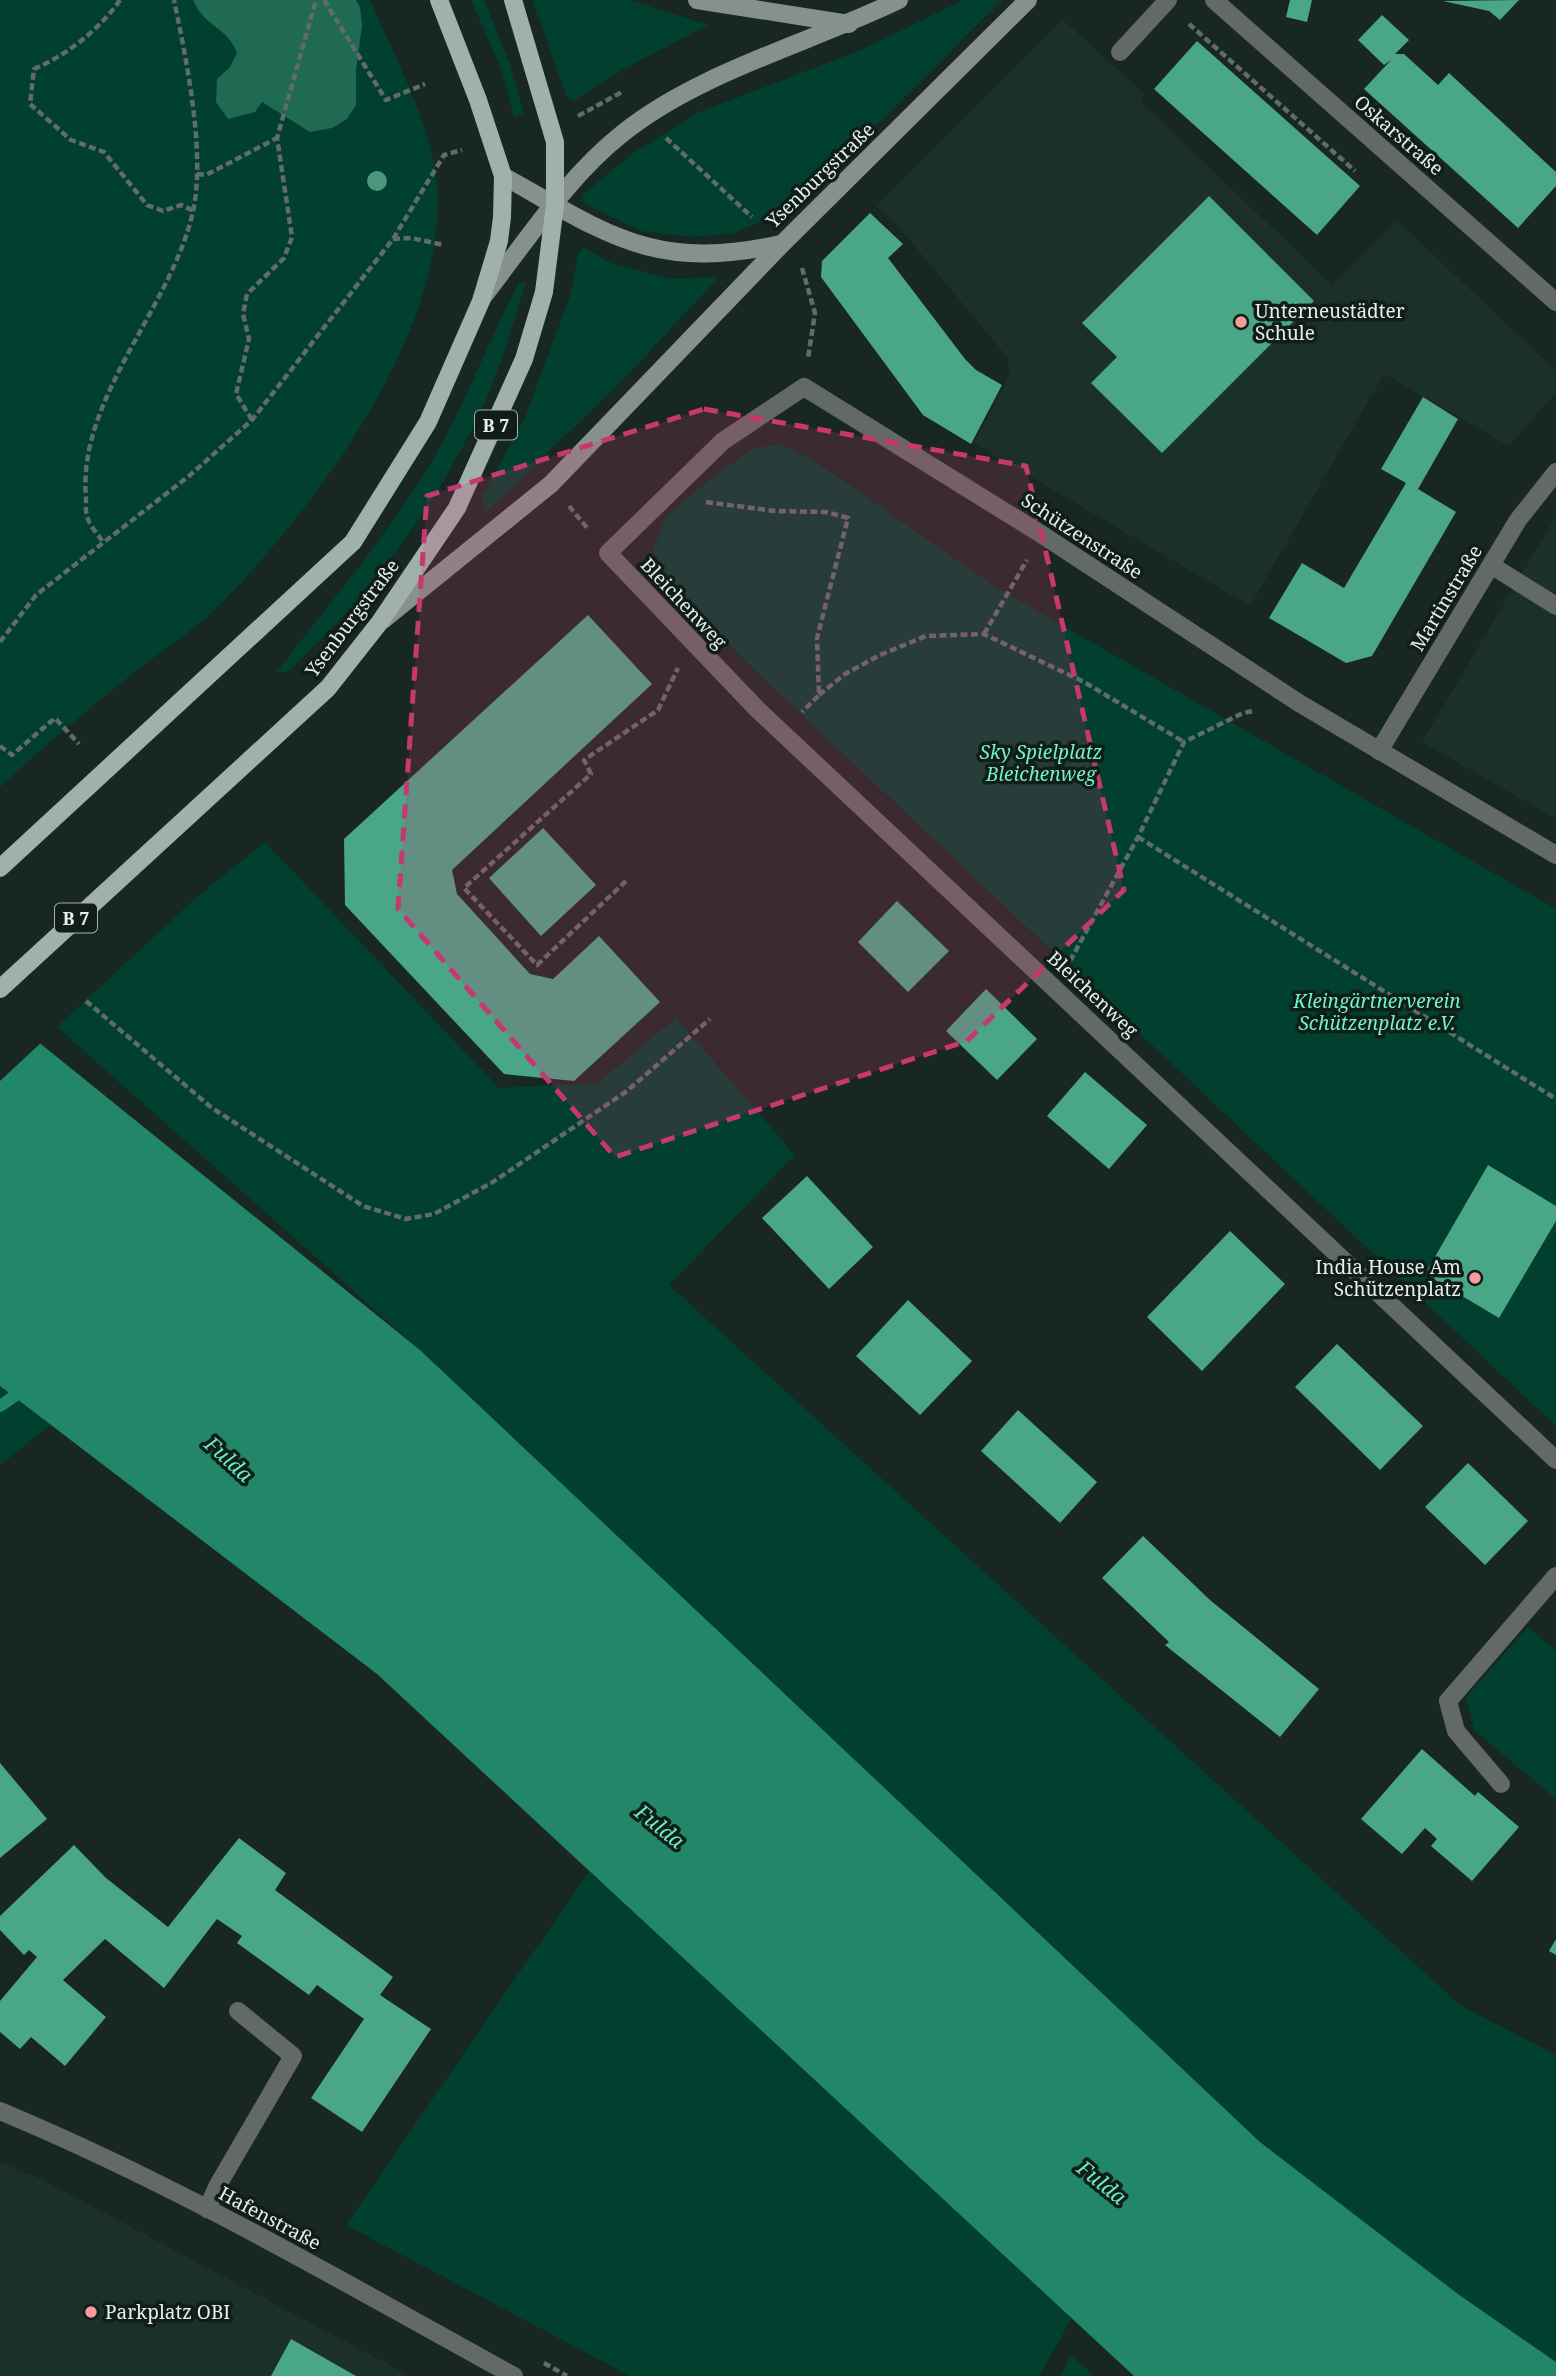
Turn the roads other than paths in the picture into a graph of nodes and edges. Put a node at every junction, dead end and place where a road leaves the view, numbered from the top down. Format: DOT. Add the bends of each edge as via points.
graph roads {
  1 [pos="439,0"];
  2 [pos="513,0"];
  3 [pos="697,0"];
  4 [pos="899,0"];
  5 [pos="1028,0"];
  6 [pos="1168,0"];
  7 [pos="1214,0"];
  8 [pos="849,24"];
  9 [pos="1120,52"];
  10 [pos="503,176"];
  11 [pos="555,205"];
  12 [pos="782,244"];
  13 [pos="481,301"];
  14 [pos="1556,302"];
  15 [pos="1556,472"];
  16 [pos="608,552"];
  17 [pos="1491,565"];
  18 [pos="1556,606"];
  19 [pos="380,622"];
  20 [pos="1378,751"];
  21 [pos="1556,855"];
  22 [pos="0,868"];
  23 [pos="0,989"];
  24 [pos="1556,1460"];
  25 [pos="1556,1576"];
  26 [pos="1501,1784"];
  27 [pos="238,2011"];
  28 [pos="0,2111"];
  29 [pos="208,2208"];
  30 [pos="514,2376"];
  1 -- 10 [label="main road"];
  2 -- 11 [label="main road, B 7" via="555,142"];
  3 -- 8 [label="main road"];
  4 -- 8 [label="main road"];
  5 -- 12 [label="main road, Ysenburgstraße"];
  6 -- 9 [label="street"];
  7 -- 14 [label="street, Oskarstraße"];
  8 -- 11 [label="main road" via="699,86 651,112 595,158"];
  10 -- 11 [label="main road"];
  10 -- 13 [label="main road" via="499,241"];
  11 -- 12 [label="main road, Ysenburgstraße" via="624,242 662,251 742,253"];
  11 -- 13 [label="main road"];
  11 -- 19 [label="main road, Ysenburgstraße / B 7" via="544,292 524,359 457,508"];
  12 -- 19 [label="main road" via="551,484"];
  13 -- 22 [label="main road" via="428,422 353,542"];
  15 -- 17 [label="street, Martinstraße" via="1518,520"];
  16 -- 20 [label="street, Schützenstraße" via="723,440 804,387"];
  16 -- 24 [label="street, Bleichenweg" via="782,733"];
  17 -- 18 [label="street"];
  17 -- 20 [label="street, Martinstraße"];
  19 -- 23 [label="main road, Ysenburgstraße / B 7" via="328,688"];
  20 -- 21 [label="street, Schützenstraße"];
  25 -- 26 [label="street" via="1448,1701 1456,1731"];
  27 -- 29 [label="street" via="293,2056"];
  28 -- 29 [label="street, Hafenstraße"];
  29 -- 30 [label="street, Hafenstraße"];
}
